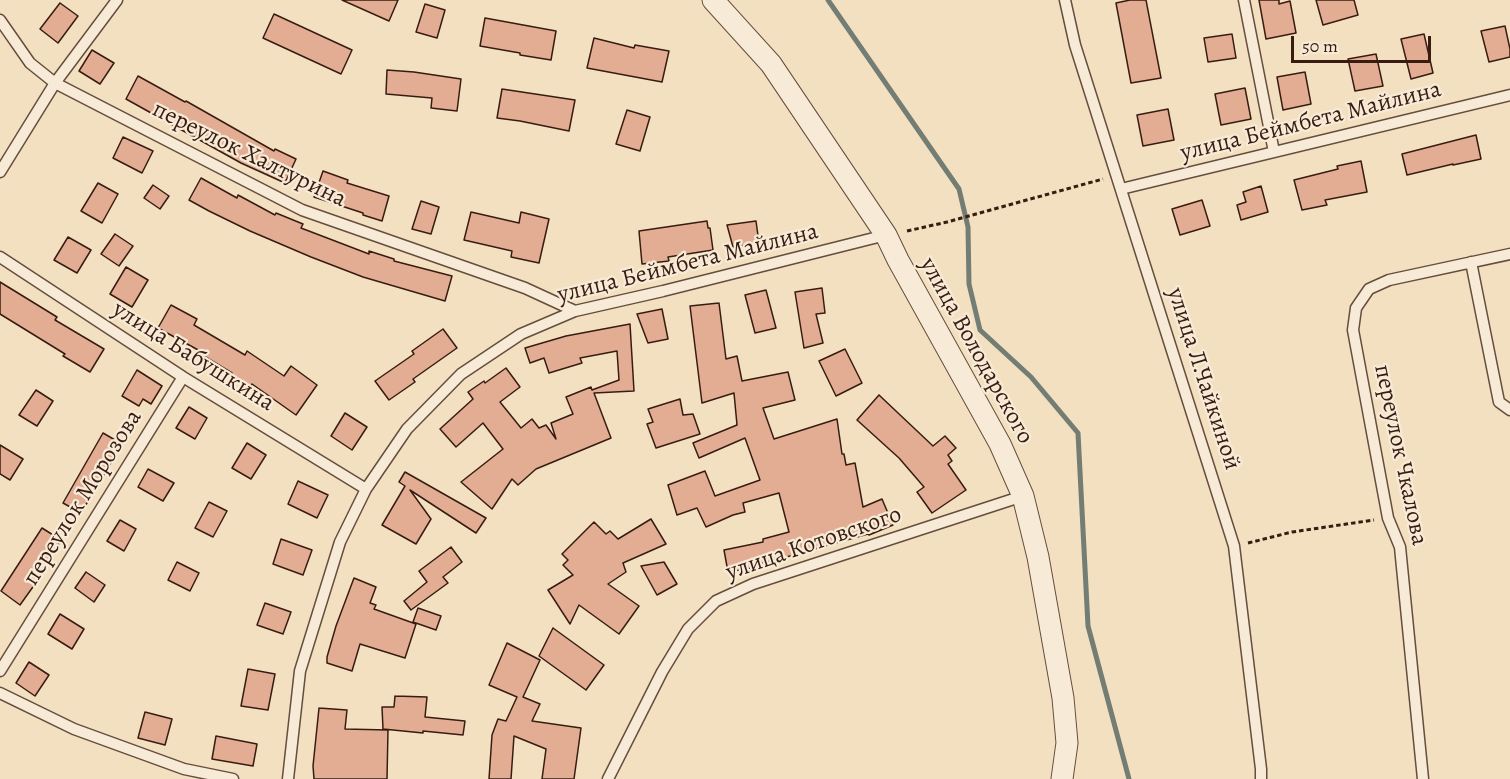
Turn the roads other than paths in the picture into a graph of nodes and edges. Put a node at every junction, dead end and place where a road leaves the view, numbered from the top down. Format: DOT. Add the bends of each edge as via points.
graph roads {
  1 [pos="117,0"];
  2 [pos="713,0"];
  3 [pos="1065,0"];
  4 [pos="1244,0"];
  5 [pos="0,20"];
  6 [pos="55,83"];
  7 [pos="1510,95"];
  8 [pos="1274,152"];
  9 [pos="0,172"];
  10 [pos="1121,189"];
  11 [pos="886,235"];
  12 [pos="1510,254"];
  13 [pos="0,257"];
  14 [pos="1471,262"];
  15 [pos="575,311"];
  16 [pos="183,377"];
  17 [pos="1510,410"];
  18 [pos="366,489"];
  19 [pos="1023,496"];
  20 [pos="0,671"];
  21 [pos="0,693"];
  22 [pos="232,779"];
  23 [pos="288,779"];
  24 [pos="608,779"];
  25 [pos="1062,779"];
  26 [pos="1261,779"];
  27 [pos="1423,779"];
  1 -- 6 [label="lane"];
  2 -- 11 [label="street, улица Володарского" via="771,64"];
  3 -- 10 [label="lane, улица Л.Чайкиной" via="1075,45"];
  4 -- 8 [label="lane"];
  5 -- 6 [label="lane, переулок Халтурина" via="30,63"];
  6 -- 9 [label="lane"];
  6 -- 15 [label="lane, переулок Халтурина" via="302,210 525,288"];
  7 -- 8 [label="lane, улица Беймбета Майлина"];
  8 -- 10 [label="lane, улица Беймбета Майлина"];
  10 -- 26 [label="lane, улица Л.Чайкиной" via="1234,546"];
  11 -- 15 [label="lane, улица Беймбета Майлина"];
  11 -- 19 [label="street, улица Володарского" via="1000,444"];
  12 -- 14 [label="lane, переулок Чкалова"];
  13 -- 16 [label="lane, улица Бабушкина"];
  14 -- 17 [label="lane" via="1499,402"];
  14 -- 27 [label="lane, переулок Чкалова" via="1389,280 1369,289 1356,308 1353,330 1388,518 1400,547"];
  15 -- 18 [label="lane, улица Беймбета Майлина" via="521,334 461,374 406,429"];
  16 -- 18 [label="lane, улица Бабушкина"];
  16 -- 20 [label="lane, переулок Морозова"];
  18 -- 23 [label="lane, улица Беймбета Майлина" via="340,542 300,671"];
  19 -- 24 [label="lane, улица Котовского" via="753,584 716,601 688,628"];
  19 -- 25 [label="street, улица Володарского" via="1038,556 1063,698 1066,743"];
  21 -- 22 [label="lane" via="74,729 184,769"];
}
